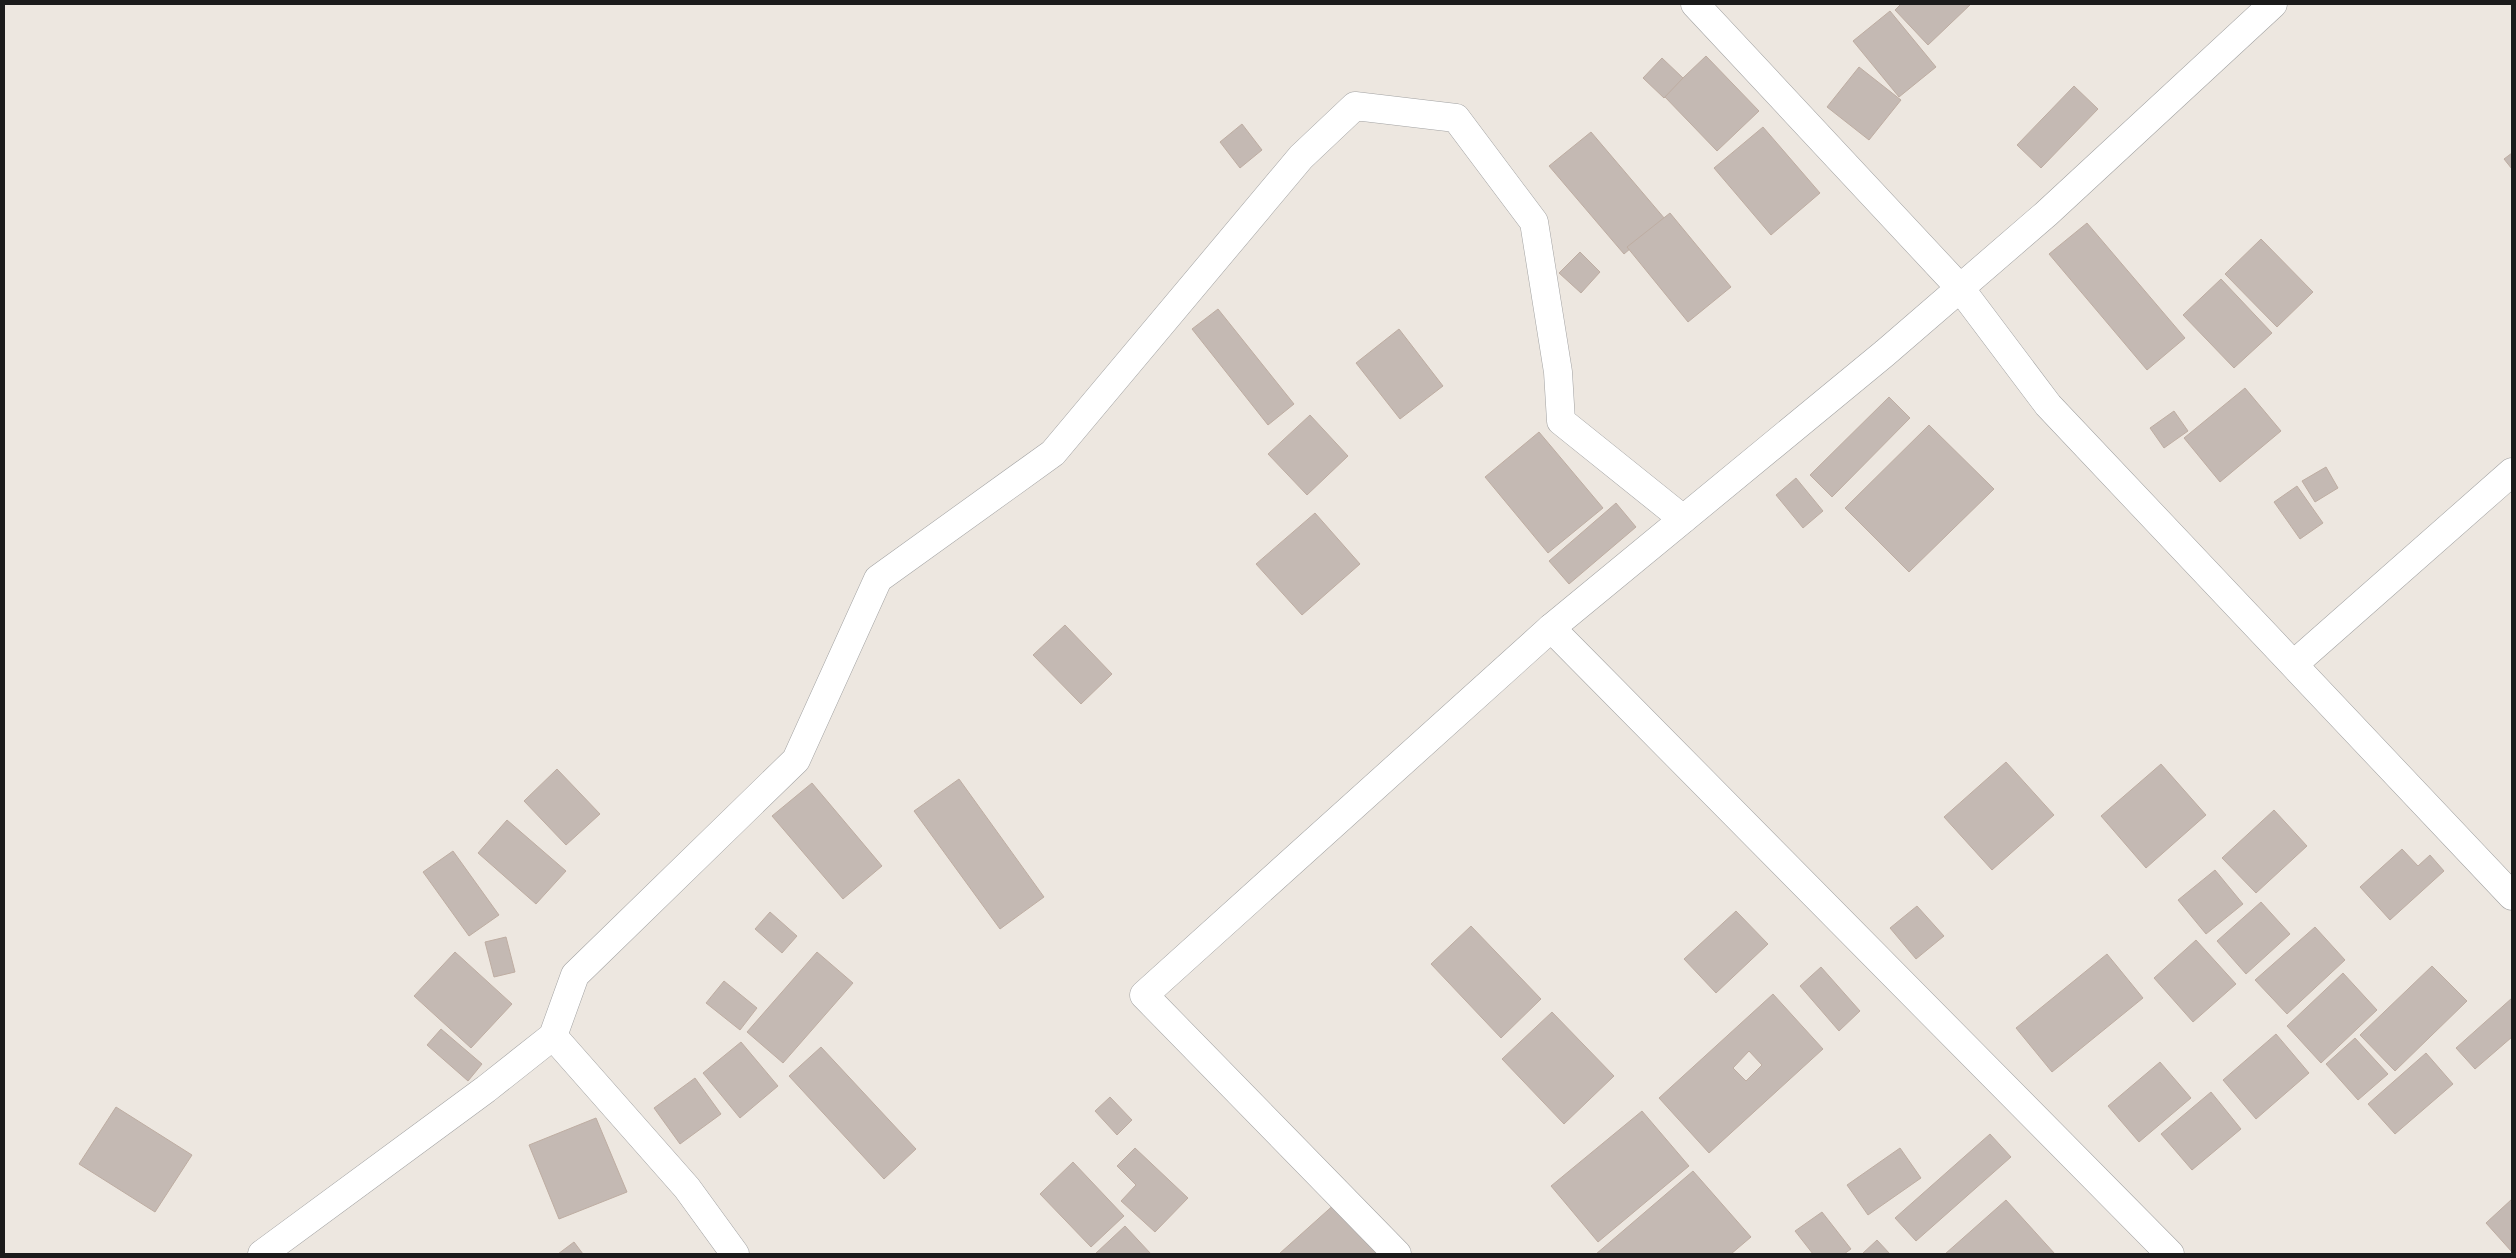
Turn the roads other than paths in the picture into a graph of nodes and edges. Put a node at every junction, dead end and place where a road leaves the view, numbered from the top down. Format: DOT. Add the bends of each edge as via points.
graph roads {
  1 [pos="1695,4"];
  2 [pos="2273,4"];
  3 [pos="1960,288"];
  4 [pos="2512,472"];
  5 [pos="1683,519"];
  6 [pos="1551,628"];
  7 [pos="2294,664"];
  8 [pos="2512,896"];
  9 [pos="553,1036"];
  10 [pos="262,1254"];
  11 [pos="735,1254"];
  12 [pos="1398,1254"];
  13 [pos="2170,1254"];
  1 -- 3 [label="street"];
  2 -- 3 [label="street" via="2046,214"];
  3 -- 5 [label="street"];
  3 -- 7 [label="street" via="2048,405"];
  4 -- 7 [label="street"];
  5 -- 6 [label="street"];
  5 -- 9 [label="street" via="1561,421 1558,372 1534,222 1456,118 1355,106 1301,157 1053,454 878,579 796,760 575,975"];
  6 -- 12 [label="street" via="1144,995"];
  6 -- 13 [label="street"];
  7 -- 8 [label="street"];
  9 -- 10 [label="street"];
  9 -- 11 [label="street" via="687,1188"];
}
